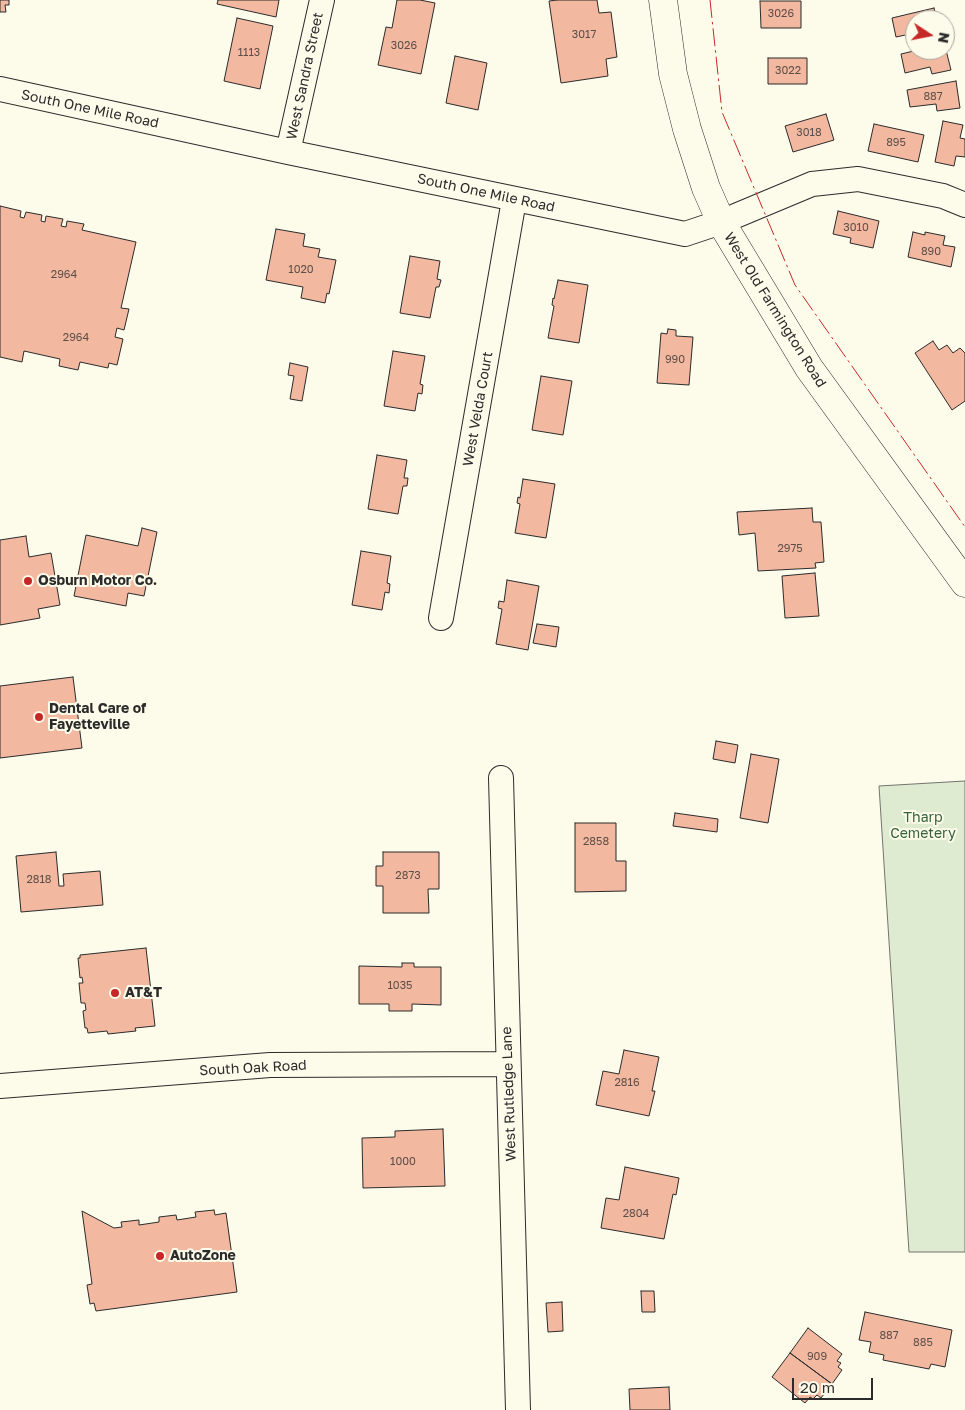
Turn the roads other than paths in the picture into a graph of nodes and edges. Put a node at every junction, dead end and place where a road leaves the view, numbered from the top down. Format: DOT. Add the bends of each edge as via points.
graph roads {
  1 [pos="322,0"];
  2 [pos="663,0"];
  3 [pos="0,90"];
  4 [pos="288,152"];
  5 [pos="514,200"];
  6 [pos="965,205"];
  7 [pos="721,222"];
  8 [pos="965,583"];
  9 [pos="441,618"];
  10 [pos="501,778"];
  11 [pos="508,1064"];
  12 [pos="0,1086"];
  13 [pos="518,1410"];
  1 -- 4 [label="street, West Sandra Street"];
  2 -- 7 [label="street, West Old Farmington Road" via="673,74 687,130"];
  3 -- 4 [label="street, South One Mile Road"];
  4 -- 5 [label="street, South One Mile Road"];
  5 -- 7 [label="street, South One Mile Road" via="685,234"];
  5 -- 9 [label="street, West Velda Court"];
  6 -- 7 [label="street, South One Mile Road" via="943,196 858,179 812,184"];
  7 -- 8 [label="street, West Old Farmington Road" via="809,368"];
  10 -- 11 [label="street, West Rutledge Lane"];
  11 -- 12 [label="street, South Oak Road" via="270,1065"];
  11 -- 13 [label="street, West Rutledge Lane"];
}
